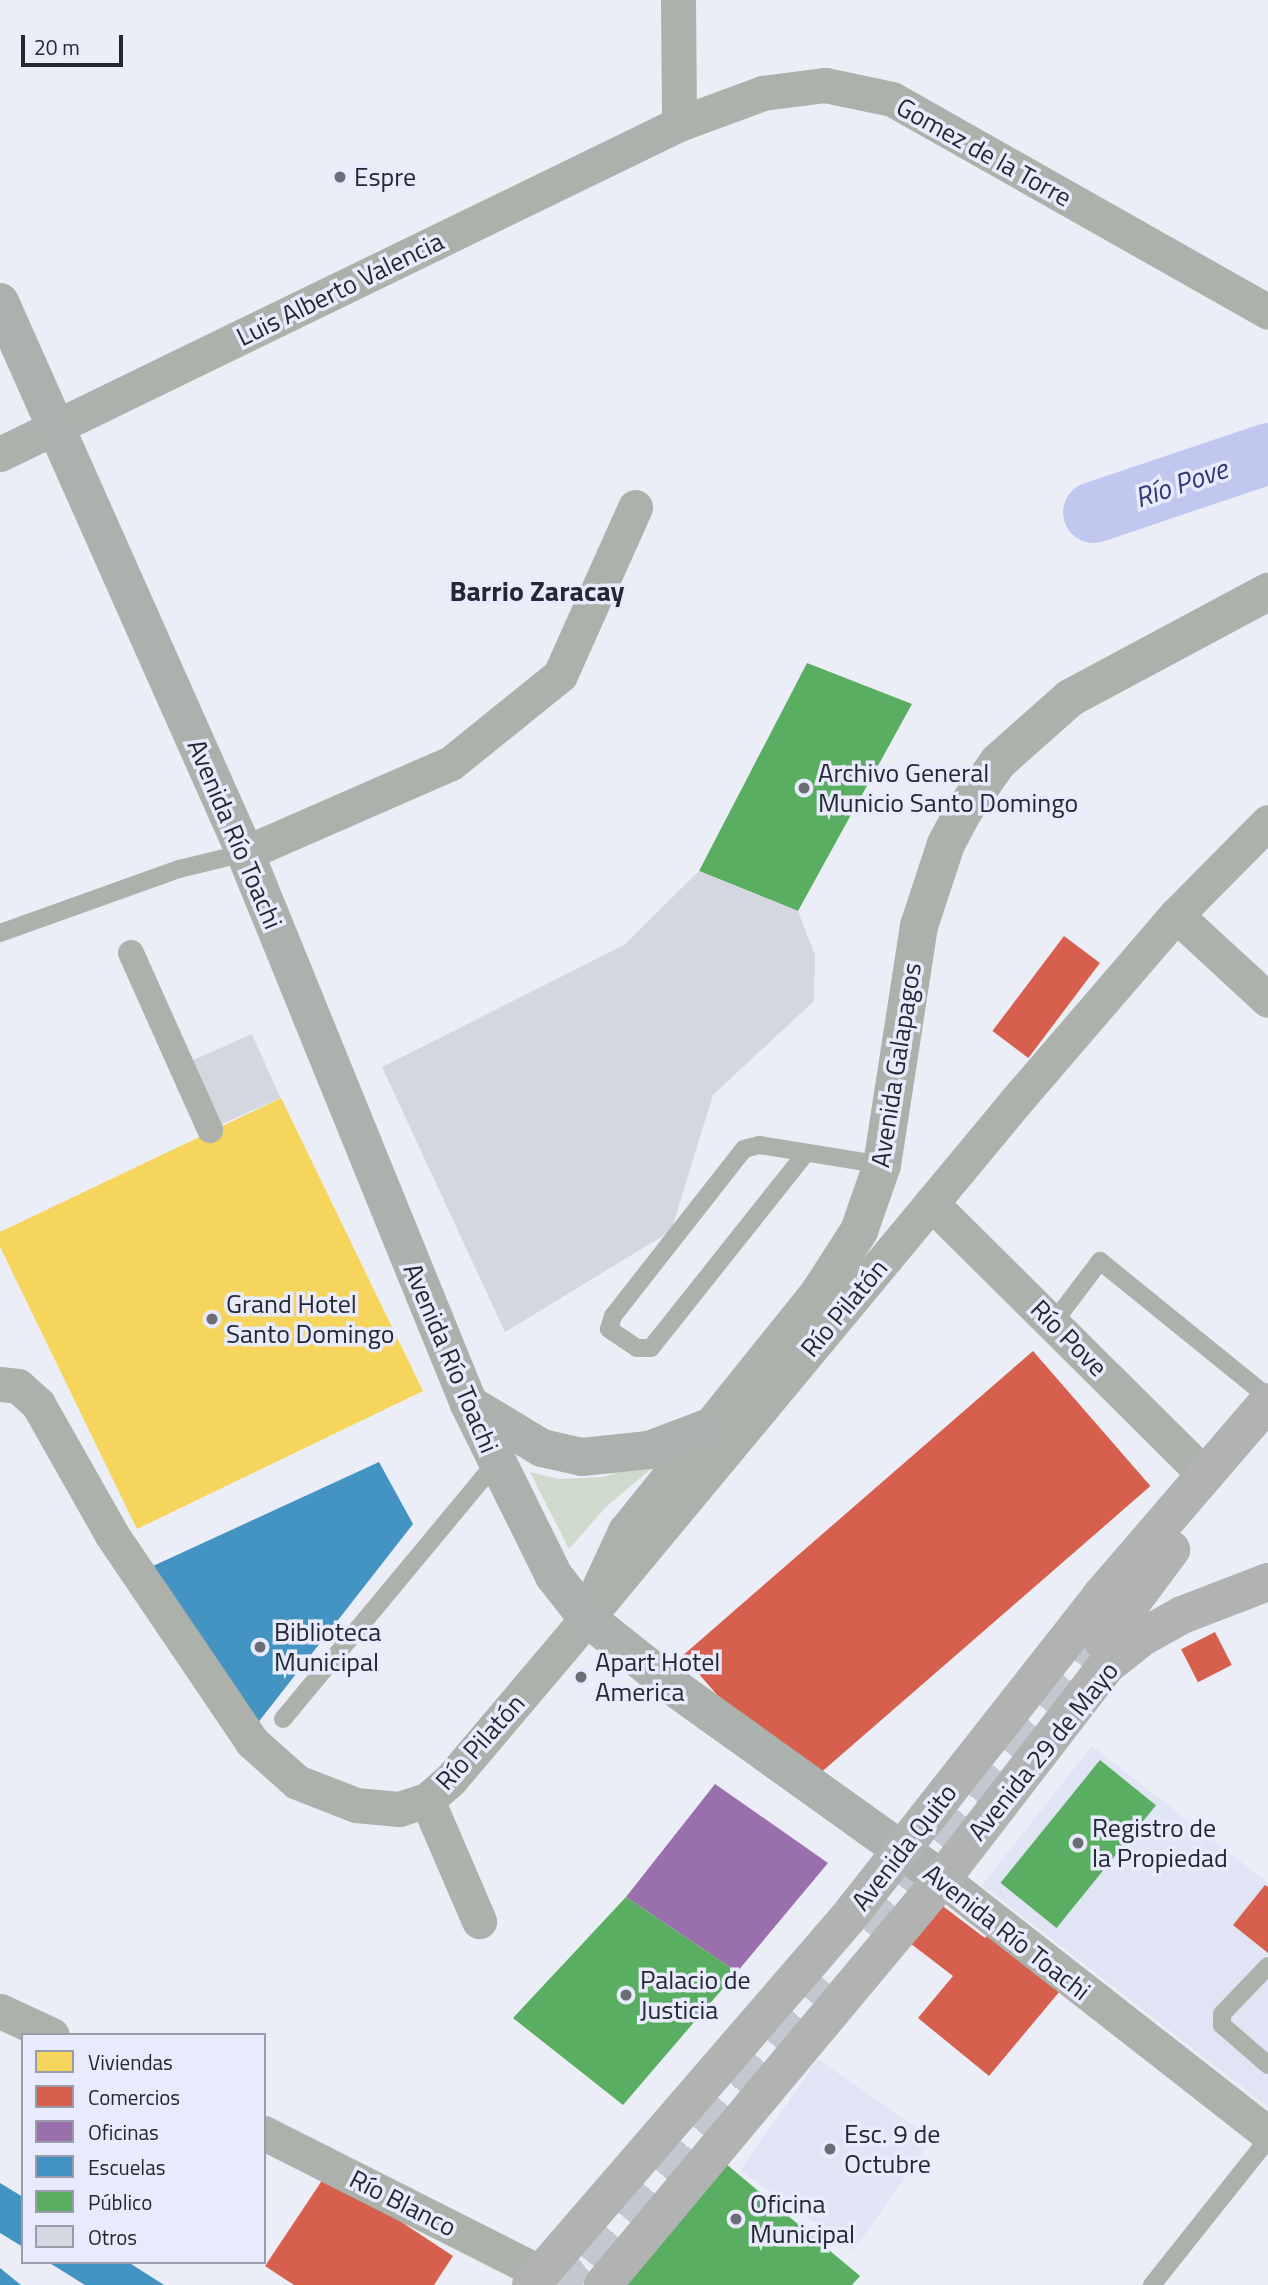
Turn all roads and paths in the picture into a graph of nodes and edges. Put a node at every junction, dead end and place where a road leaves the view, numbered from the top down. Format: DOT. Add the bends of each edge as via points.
graph roads {
  1 [pos="678,0"];
  2 [pos="679,124"];
  3 [pos="0,302"];
  4 [pos="1268,312"];
  5 [pos="55,428"];
  6 [pos="0,454"];
  7 [pos="635,507"];
  8 [pos="1268,592"];
  9 [pos="1268,822"];
  10 [pos="245,853"];
  11 [pos="1176,915"];
  12 [pos="0,933"];
  13 [pos="131,953"];
  14 [pos="1268,1000"];
  15 [pos="210,1130"];
  16 [pos="806,1153"];
  17 [pos="882,1165"];
  18 [pos="930,1203"];
  19 [pos="1053,1323"];
  20 [pos="0,1384"];
  21 [pos="1268,1400"];
  22 [pos="469,1404"];
  23 [pos="1268,1415"];
  24 [pos="707,1428"];
  25 [pos="495,1464"];
  26 [pos="1205,1475"];
  27 [pos="1268,1569"];
  28 [pos="1268,1582"];
  29 [pos="587,1618"];
  30 [pos="283,1719"];
  31 [pos="427,1800"];
  32 [pos="902,1851"];
  33 [pos="942,1879"];
  34 [pos="479,1921"];
  35 [pos="1268,1966"];
  36 [pos="0,2011"];
  37 [pos="48,2033"];
  38 [pos="1268,2065"];
  39 [pos="266,2134"];
  40 [pos="1268,2134"];
  41 [pos="1268,2139"];
  42 [pos="536,2279"];
  43 [pos="603,2285"];
  44 [pos="1152,2285"];
  1 -- 2 [label="street"];
  2 -- 4 [label="street, Gomez de la Torre" via="763,93 825,85 892,99"];
  2 -- 5 [label="street, Luis Alberto Valencia"];
  3 -- 5 [label="main road, Avenida Río Toachi"];
  5 -- 6 [label="street, Luis Alberto Valencia"];
  5 -- 10 [label="main road, Avenida Río Toachi"];
  7 -- 10 [label="street" via="560,675 451,763"];
  8 -- 17 [label="street, Avenida Galapagos" via="1070,698 1017,743 979,787 946,844 919,926"];
  9 -- 11 [label="street, Río Pilatón"];
  10 -- 12 [label="lane" via="179,869"];
  10 -- 22 [label="main road, Avenida Río Toachi"];
  11 -- 14 [label="street"];
  11 -- 18 [label="street, Río Pilatón"];
  13 -- 15 [label="street"];
  16 -- 16 [label="lane" via="760,1145 739,1153 613,1316 609,1329 637,1348 651,1348"];
  16 -- 17 [label="lane"];
  17 -- 24 [label="street, Avenida Galapagos" via="859,1231 826,1282"];
  18 -- 19 [label="street, Río Pove"];
  18 -- 29 [label="street, Río Pilatón"];
  19 -- 21 [label="lane" via="1100,1261"];
  19 -- 26 [label="street, Río Pove"];
  20 -- 31 [label="street, Río Pilatón" via="18,1386 38,1404 112,1535 252,1742 297,1782 356,1805 399,1809"];
  21 -- 26 [label="main road, Avenida Quito"];
  22 -- 24 [label="main road" via="542,1448 582,1457 649,1450"];
  22 -- 25 [label="main road, Avenida Río Toachi"];
  23 -- 27 [label="main road" via="1106,1638 1203,1589"];
  24 -- 29 [label="street, Avenida Galapagos" via="627,1532"];
  25 -- 29 [label="main road, Avenida Río Toachi" via="554,1576"];
  25 -- 30 [label="lane"];
  26 -- 32 [label="main road, Avenida Quito" via="1100,1597"];
  28 -- 33 [label="main road, Avenida 29 de Mayo" via="1182,1615 1141,1638 1106,1666"];
  29 -- 31 [label="street, Río Pilatón" via="451,1779"];
  29 -- 32 [label="main road, Avenida Río Toachi" via="675,1688"];
  31 -- 34 [label="street, Río Pilatón"];
  32 -- 33 [label="main road, Avenida Río Toachi"];
  32 -- 42 [label="main road, Avenida Quito"];
  33 -- 40 [label="street, Avenida Río Toachi"];
  33 -- 43 [label="main road, Avenida Quito"];
  35 -- 38 [label="lane" via="1222,2014 1222,2025"];
  36 -- 37 [label="street"];
  39 -- 42 [label="street, Río Blanco"];
  41 -- 44 [label="lane"];
}
